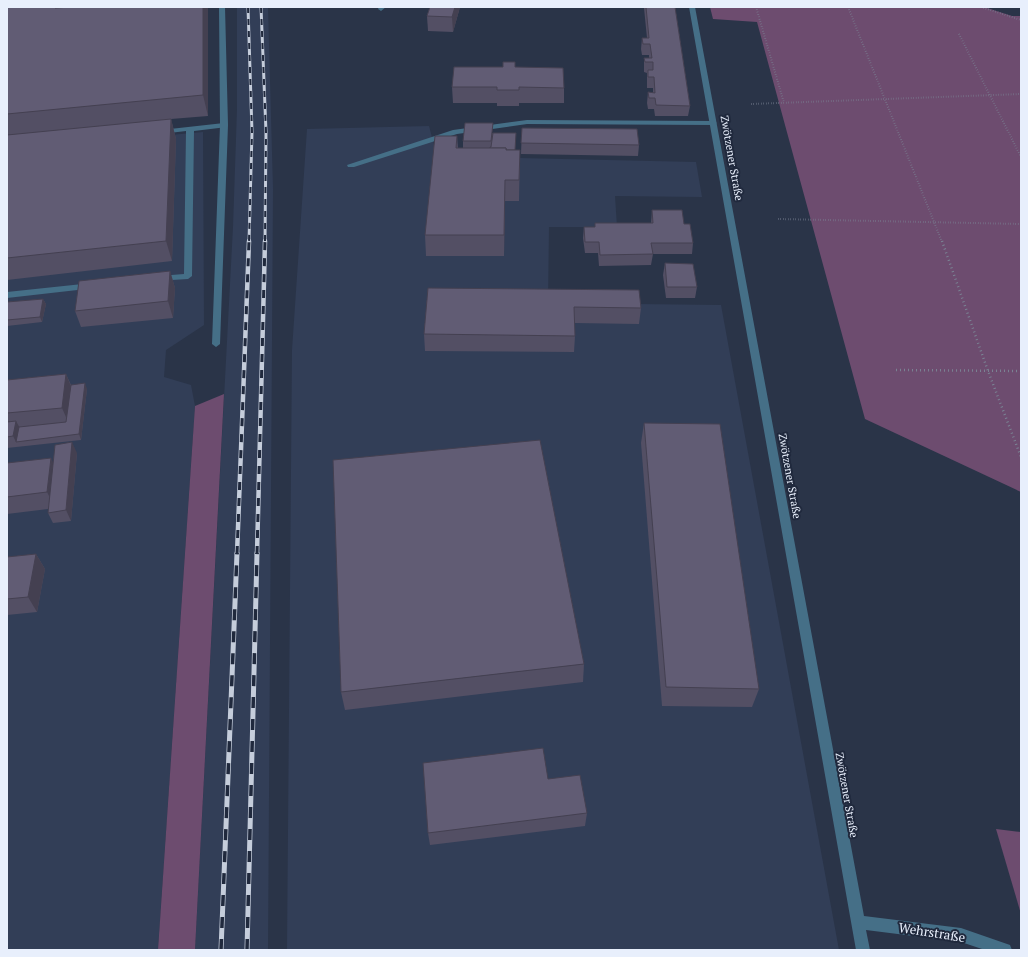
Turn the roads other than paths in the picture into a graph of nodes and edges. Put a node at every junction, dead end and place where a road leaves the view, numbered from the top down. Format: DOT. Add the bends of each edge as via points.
graph roads {
  1 [pos="222,7"];
  2 [pos="692,7"];
  3 [pos="713,123"];
  4 [pos="224,126"];
  5 [pos="190,129"];
  6 [pos="150,133"];
  7 [pos="351,165"];
  8 [pos="149,280"];
  9 [pos="102,285"];
  10 [pos="7,295"];
  11 [pos="216,344"];
  12 [pos="858,922"];
  13 [pos="863,950"];
  14 [pos="1005,950"];
  1 -- 4 [label="street"];
  2 -- 3 [label="street, Zwötzener Straße"];
  3 -- 7 [label="street" via="527,122 456,132"];
  3 -- 12 [label="street, Zwötzener Straße"];
  4 -- 5 [label="street"];
  4 -- 11 [label="street"];
  5 -- 6 [label="street"];
  5 -- 8 [label="street" via="188,276"];
  9 -- 10 [label="street"];
  12 -- 13 [label="street, Zwötzener Straße"];
  12 -- 14 [label="street, Wehrstraße" via="961,934"];
}
